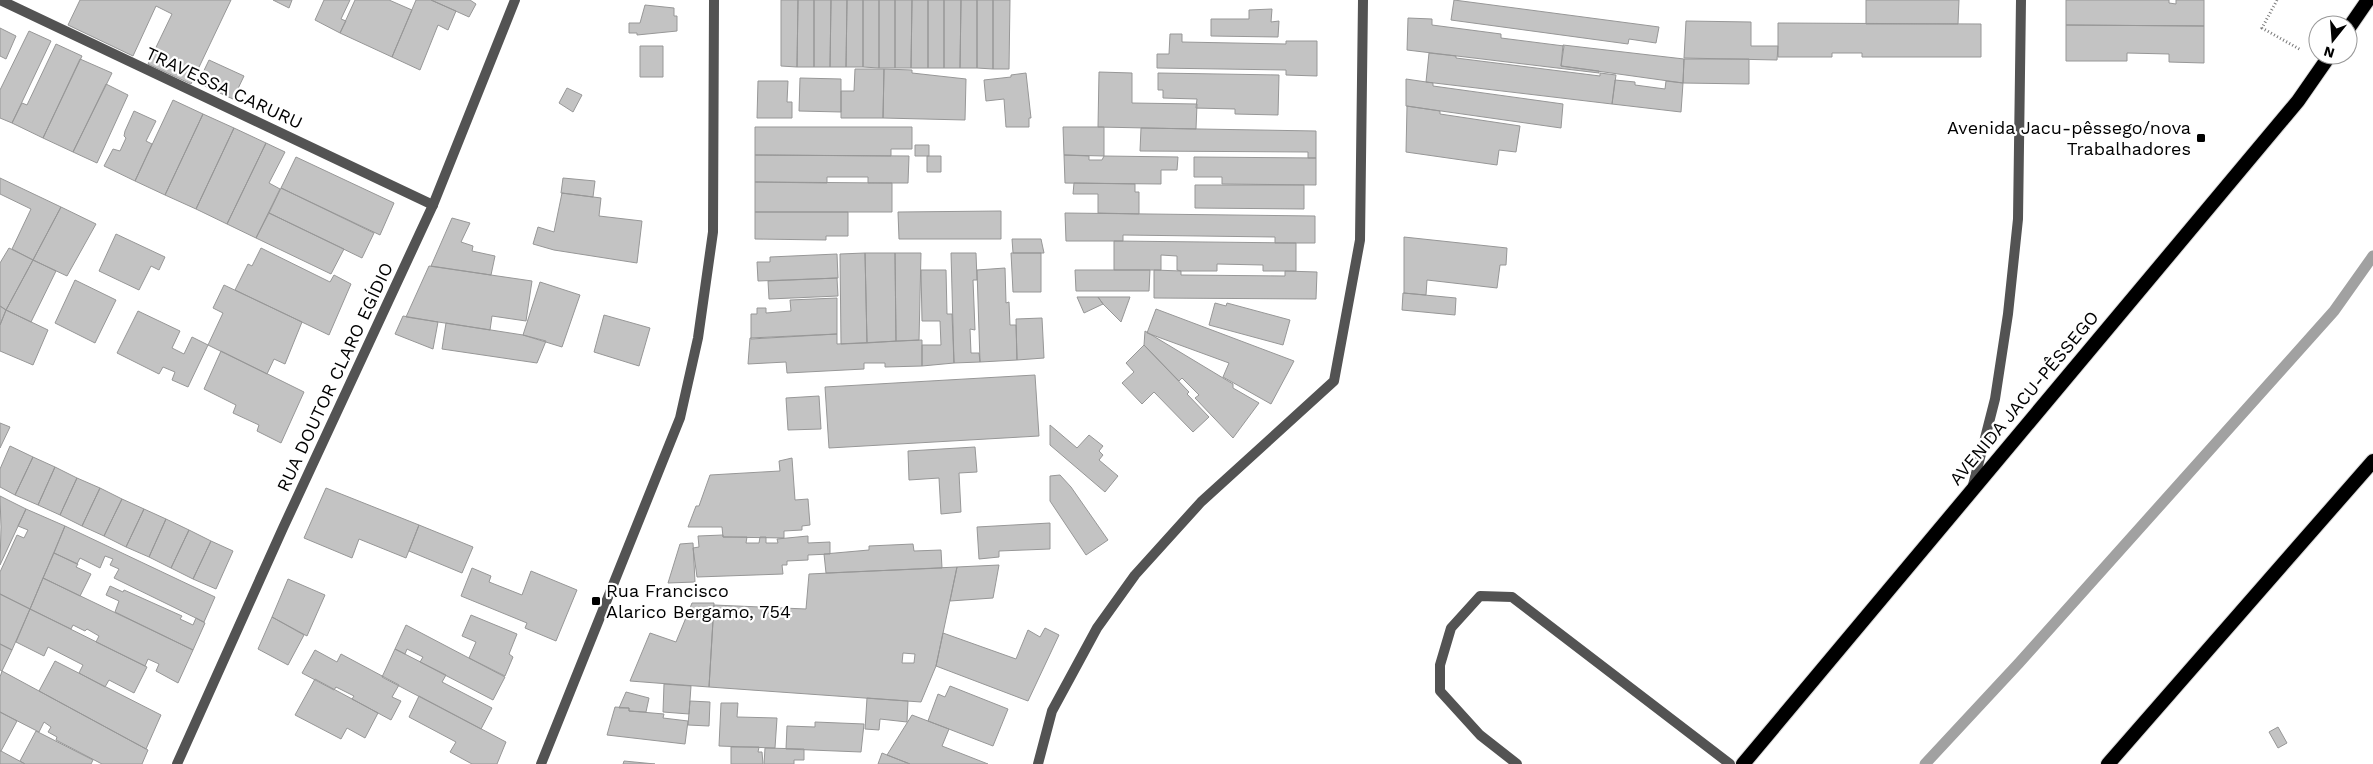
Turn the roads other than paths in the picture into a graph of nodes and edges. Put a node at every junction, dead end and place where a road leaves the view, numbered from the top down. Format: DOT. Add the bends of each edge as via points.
graph roads {
  1 [pos="0,0"];
  2 [pos="515,0"];
  3 [pos="714,0"];
  4 [pos="1363,0"];
  5 [pos="2021,0"];
  6 [pos="2368,0"];
  7 [pos="2358,15"];
  8 [pos="2323,65"];
  9 [pos="433,205"];
  10 [pos="2373,461"];
  11 [pos="1972,489"];
  12 [pos="177,764"];
  13 [pos="541,764"];
  14 [pos="1038,764"];
  15 [pos="1517,764"];
  16 [pos="1730,764"];
  17 [pos="1743,764"];
  18 [pos="2108,764"];
  1 -- 9 [label="street, TRAVESSA CARURU"];
  2 -- 9 [label="street, RUA DOUTOR CLARO EGÍDIO"];
  3 -- 13 [label="street" via="713,232 696,346 680,418"];
  4 -- 14 [label="street" via="1360,240 1334,381 1201,502 1134,575 1098,628 1052,711"];
  5 -- 11 [label="street" via="2018,219 1995,399"];
  6 -- 7 [label="highway"];
  8 -- 11 [label="highway, AVENIDA JACU-PÊSSEGO" via="2298,101"];
  9 -- 12 [label="street, RUA DOUTOR CLARO EGÍDIO"];
  10 -- 18 [label="highway"];
  11 -- 17 [label="highway, AVENIDA JACU-PÊSSEGO"];
  15 -- 16 [label="street" via="1480,735 1440,691 1440,665 1451,628 1480,596 1512,597"];
}
